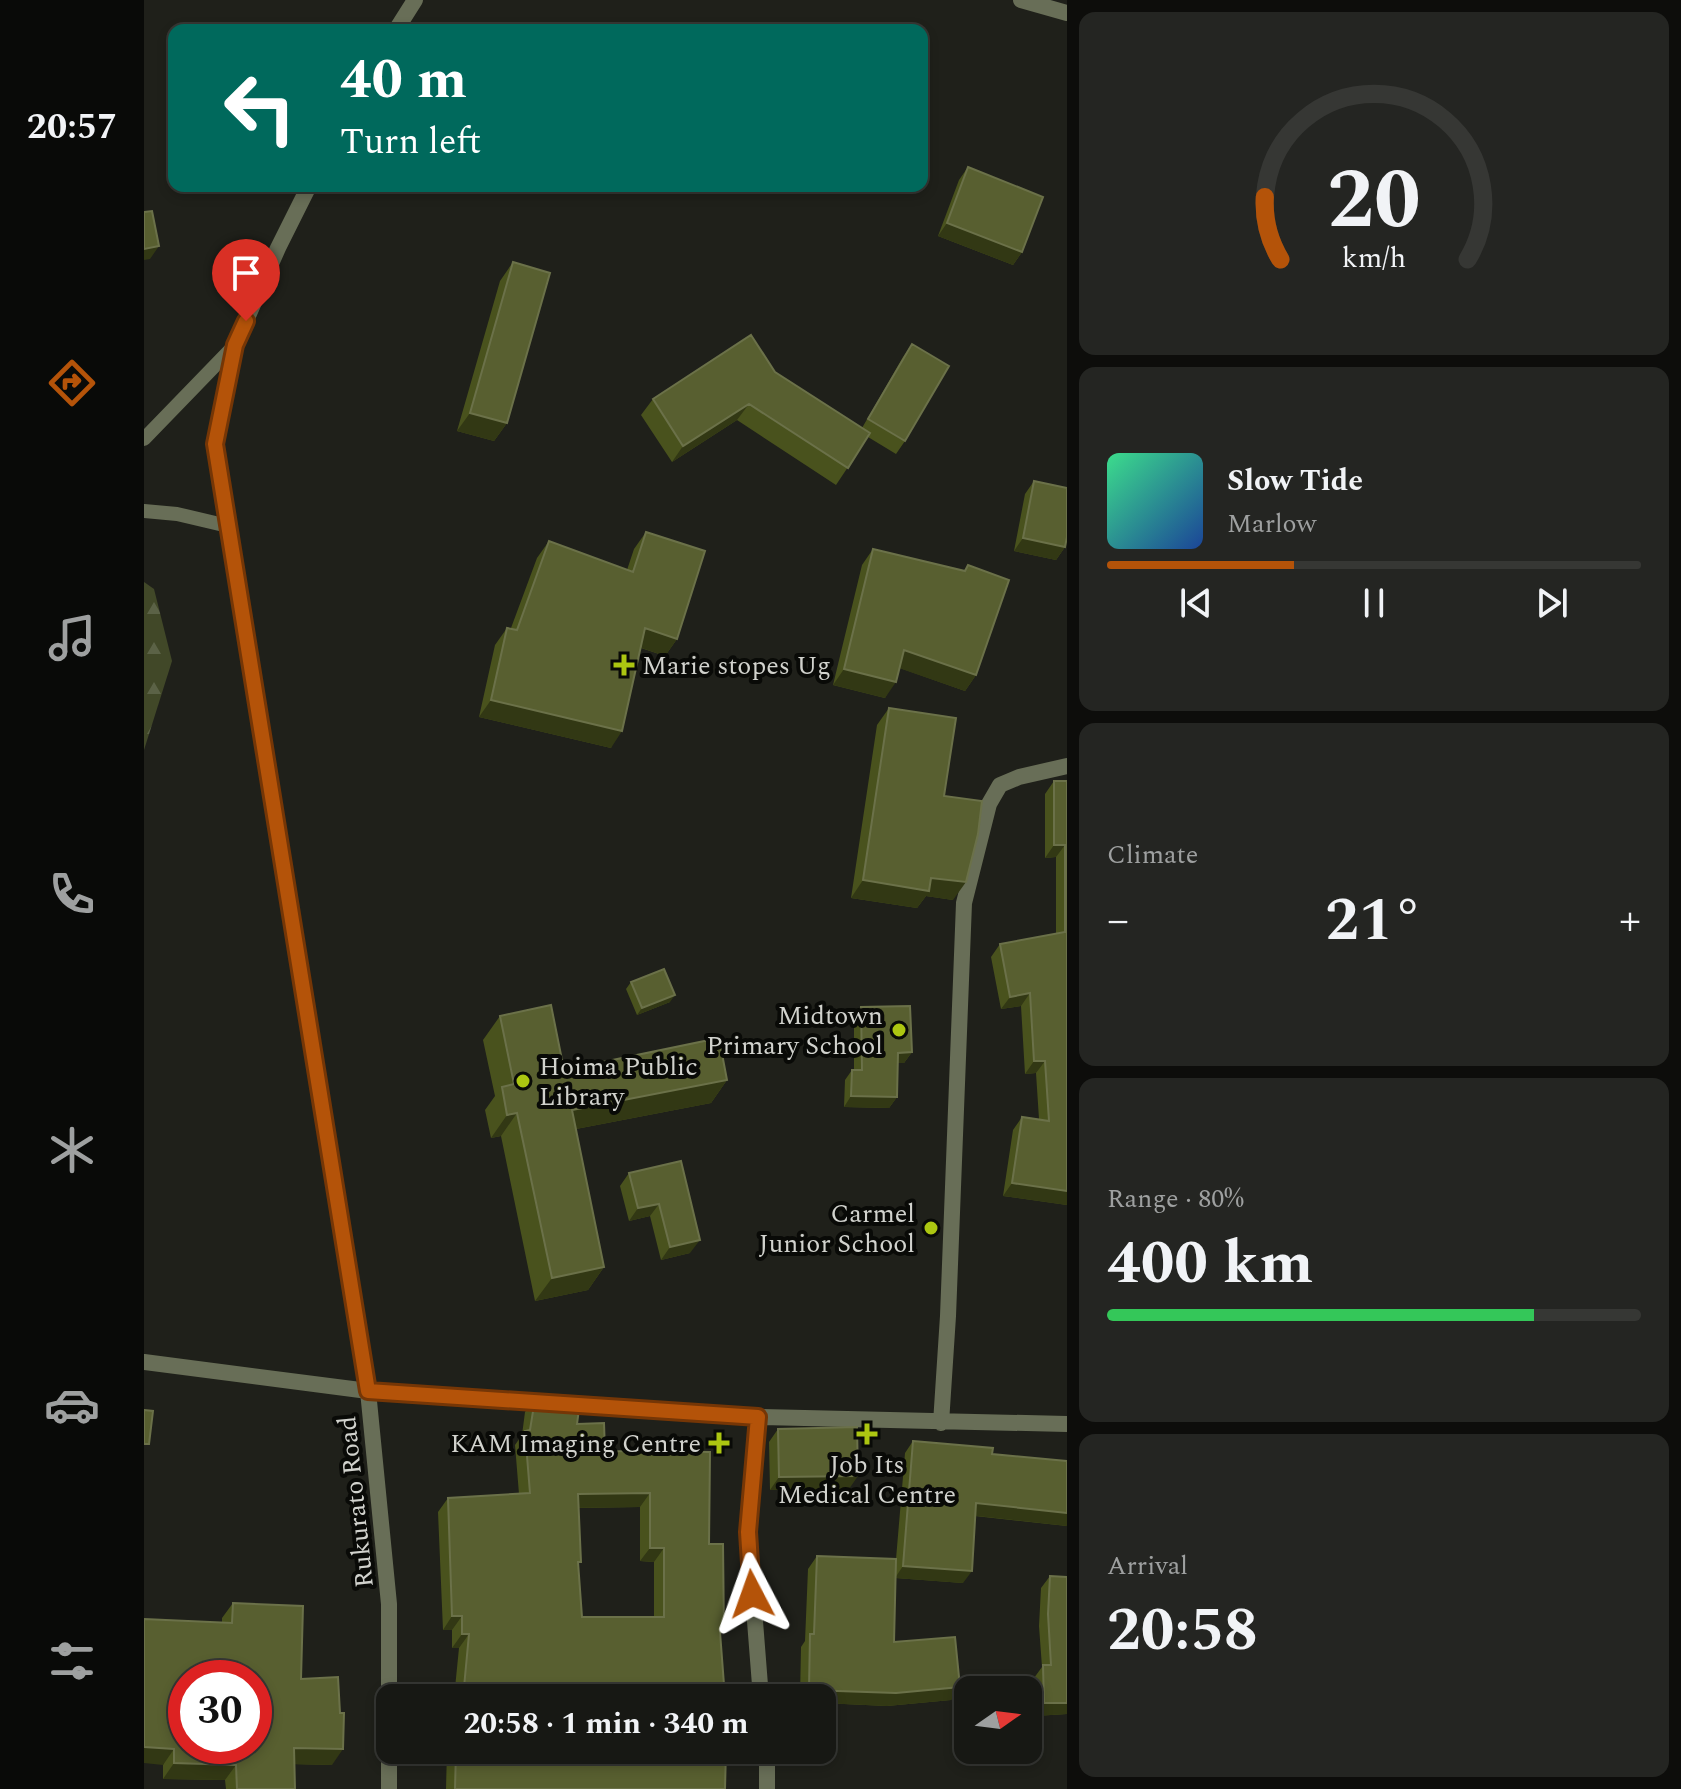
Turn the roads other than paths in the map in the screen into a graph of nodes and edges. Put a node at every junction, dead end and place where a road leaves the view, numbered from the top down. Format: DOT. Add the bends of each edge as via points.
graph roads {
  1 [pos="415,0"];
  2 [pos="1021,0"];
  3 [pos="1067,13"];
  4 [pos="400,24"];
  5 [pos="306,192"];
  6 [pos="235,345"];
  7 [pos="144,439"];
  8 [pos="144,511"];
  9 [pos="228,526"];
  10 [pos="1067,766"];
  11 [pos="144,1362"];
  12 [pos="368,1391"];
  13 [pos="758,1417"];
  14 [pos="941,1423"];
  15 [pos="1067,1424"];
  16 [pos="760,1684"];
  17 [pos="767,1764"];
  18 [pos="389,1789"];
  19 [pos="767,1789"];
  1 -- 4 [label="street"];
  2 -- 3 [label="street"];
  5 -- 6 [label="street, Rukurato Road"];
  6 -- 7 [label="lane"];
  6 -- 9 [label="street, Rukurato Road" via="215,444"];
  8 -- 9 [label="lane"];
  9 -- 12 [label="street, Rukurato Road"];
  10 -- 14 [label="street" via="1000,785 989,804 964,903"];
  11 -- 12 [label="street"];
  12 -- 13 [label="street"];
  12 -- 18 [label="street, Rukurato Road" via="389,1604"];
  13 -- 14 [label="street"];
  13 -- 16 [label="street" via="748,1532"];
  14 -- 15 [label="street"];
  17 -- 19 [label="street"];
}
